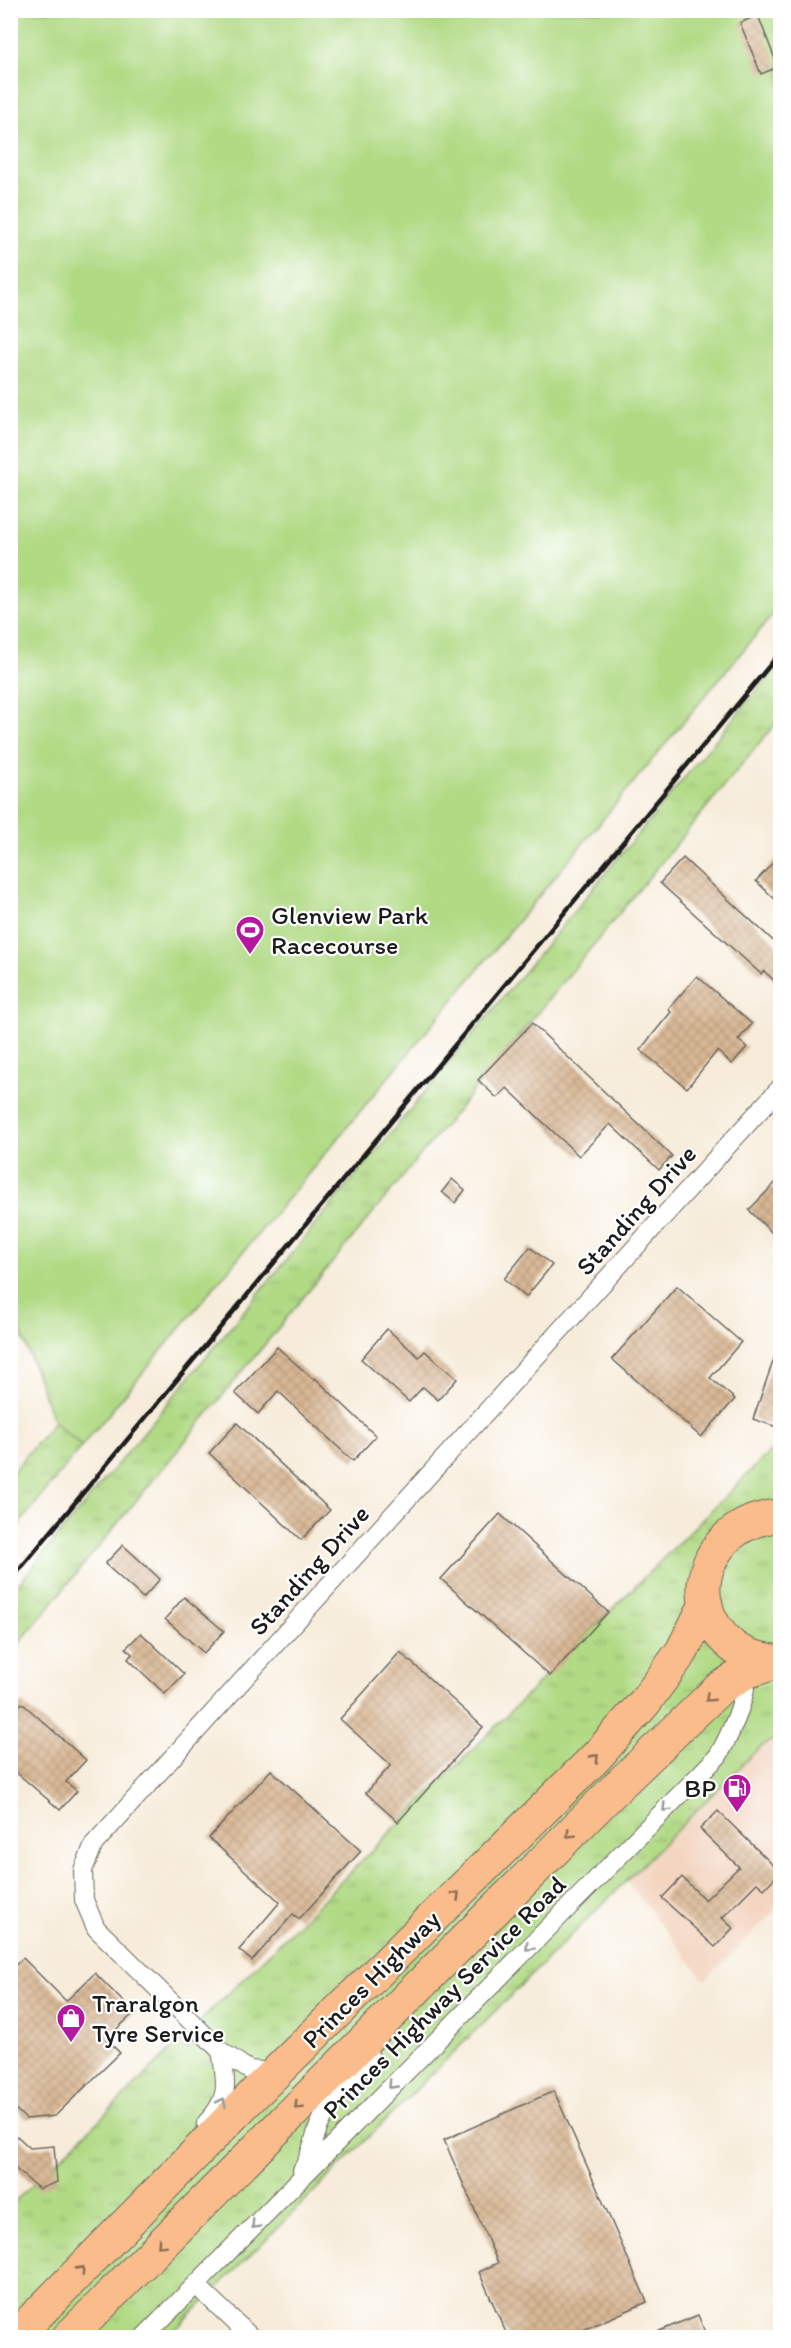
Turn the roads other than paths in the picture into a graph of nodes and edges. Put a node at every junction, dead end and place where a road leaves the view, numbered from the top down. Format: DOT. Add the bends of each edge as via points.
graph roads {
  1 [pos="780,1089"];
  2 [pos="780,1516"];
  3 [pos="706,1604"];
  4 [pos="780,1661"];
  5 [pos="746,1672"];
  6 [pos="450,1954"];
  7 [pos="221,2051"];
  8 [pos="276,2072"];
  9 [pos="288,2191"];
  10 [pos="136,2214"];
  11 [pos="196,2285"];
  12 [pos="14,2337"];
  13 [pos="68,2337"];
  14 [pos="143,2337"];
  15 [pos="252,2337"];
  1 -- 7 [label="street, Standing Drive" via="94,1844 83,1870 84,1900 96,1928"];
  2 -- 3 [label="highway, Princes Highway" via="746,1523 717,1548 704,1584"];
  3 -- 4 [label="highway, Princes Highway" via="715,1627 732,1646 754,1658"];
  8 -- 3 [label="highway, Princes Highway, one-way" via="596,1757 645,1702 682,1651"];
  4 -- 5 [label="highway, Princes Highway"];
  5 -- 6 [label="highway, Princes Highway, one-way" via="720,1688"];
  5 -- 9 [label="street, Princes Highway Service Road, one-way" via="740,1708 718,1756"];
  6 -- 9 [label="street" via="414,2011 337,2092 306,2163"];
  6 -- 13 [label="highway, Princes Highway, one-way"];
  7 -- 8 [label="street, Standing Drive" via="249,2070"];
  10 -- 7 [label="street, one-way" via="160,2171 216,2113 226,2093"];
  8 -- 10 [label="highway, Princes Highway"];
  9 -- 11 [label="street, Princes Highway Service Road, one-way"];
  12 -- 10 [label="highway, Princes Highway, one-way"];
  11 -- 14 [label="street, Princes Highway Service Road"];
  11 -- 15 [label="street"];
}
